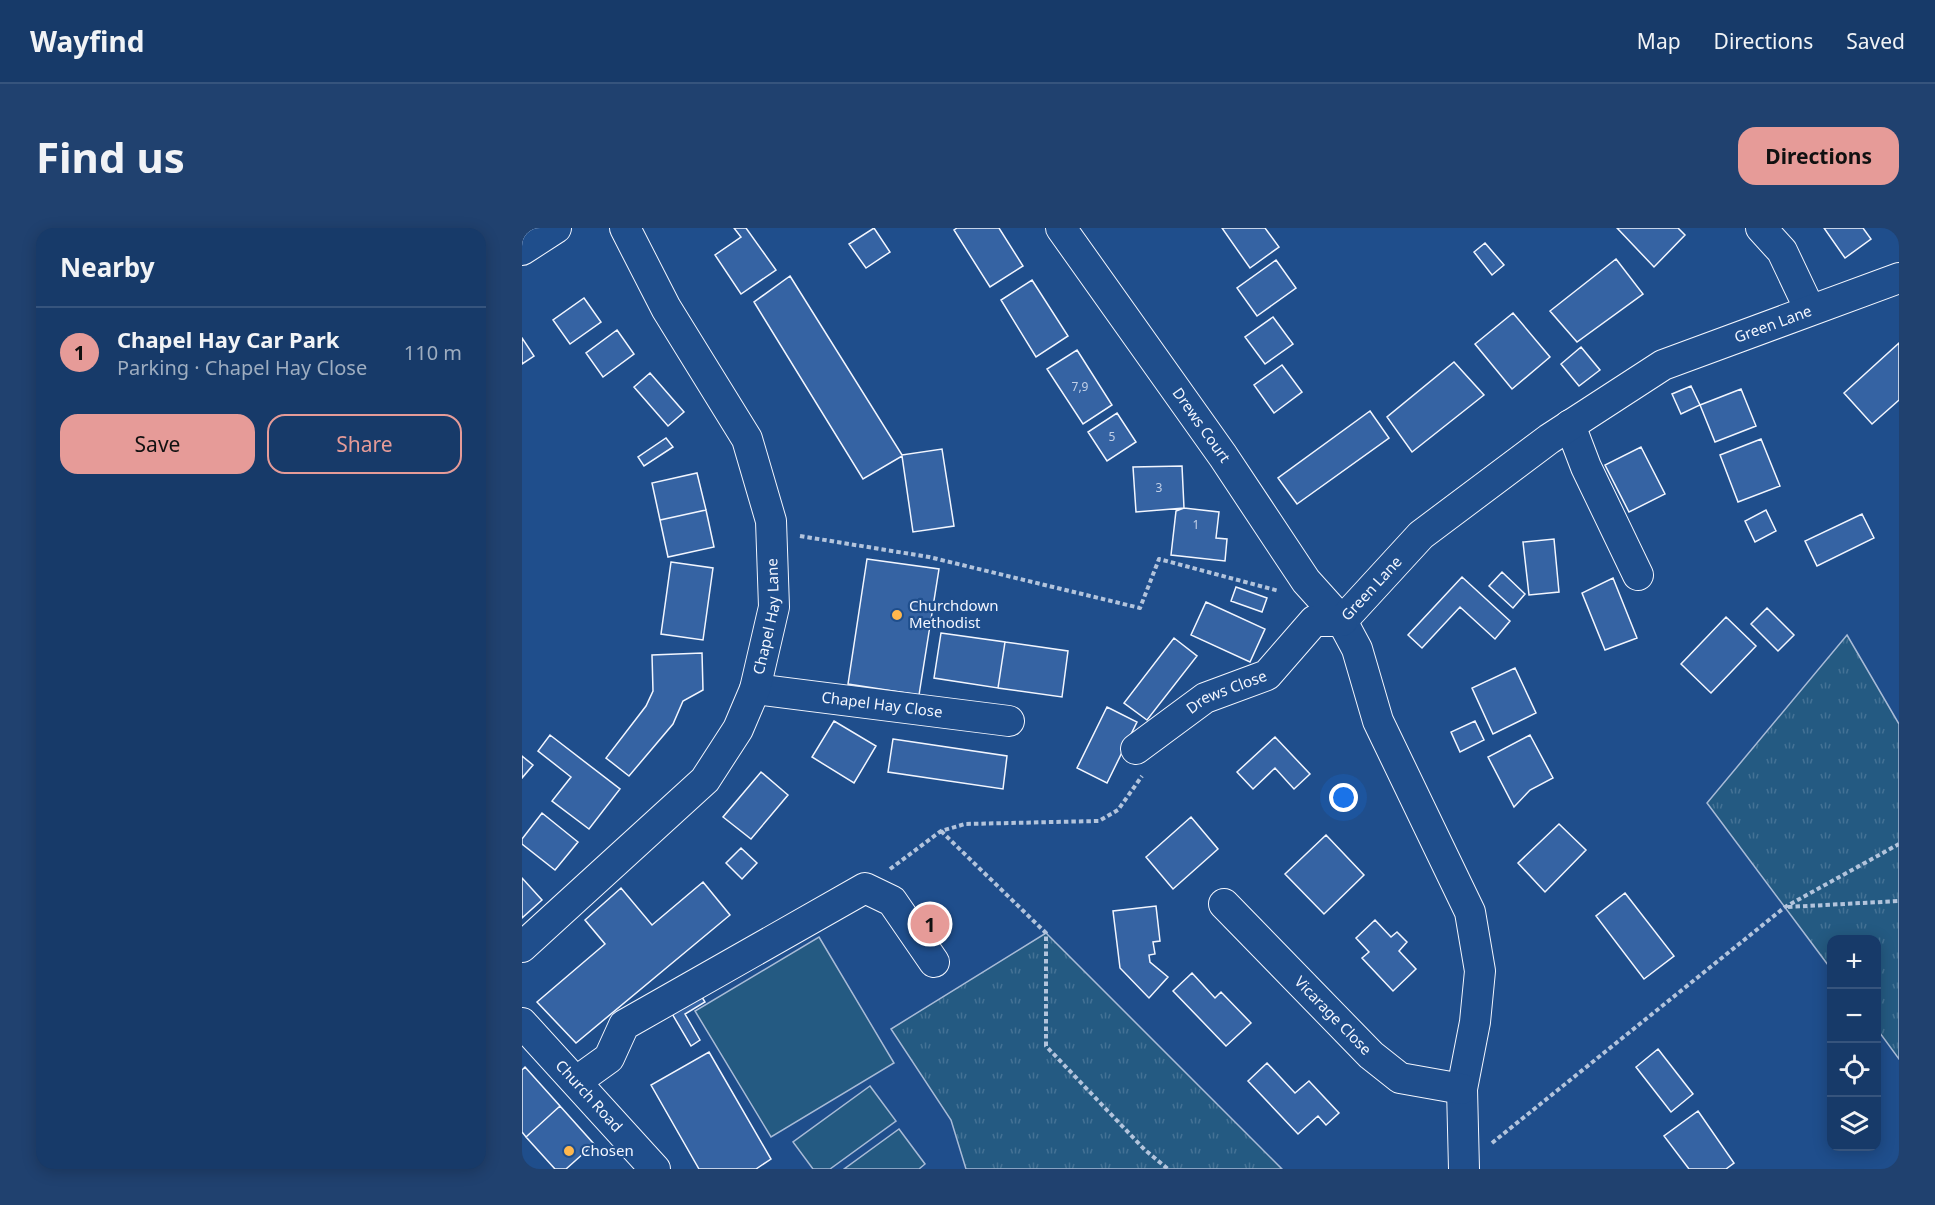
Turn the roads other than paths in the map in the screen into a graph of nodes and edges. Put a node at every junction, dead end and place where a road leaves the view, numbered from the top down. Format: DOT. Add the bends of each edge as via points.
graph roads {
  1 [pos="556,228"];
  2 [pos="625,228"];
  3 [pos="1061,228"];
  4 [pos="1761,228"];
  5 [pos="522,250"];
  6 [pos="1899,278"];
  7 [pos="1810,310"];
  8 [pos="1570,425"];
  9 [pos="1638,575"];
  10 [pos="1342,621"];
  11 [pos="755,689"];
  12 [pos="1009,721"];
  13 [pos="1142,758"];
  14 [pos="1224,904"];
  15 [pos="522,947"];
  16 [pos="934,962"];
  17 [pos="522,1023"];
  18 [pos="577,1081"];
  19 [pos="1462,1089"];
  20 [pos="643,1165"];
  21 [pos="1463,1167"];
  1 -- 5 [label="street"];
  2 -- 11 [label="street, Chapel Hay Lane" via="666,308 747,439 771,521 774,607"];
  3 -- 10 [label="street, Drews Court" via="1223,456 1306,581"];
  4 -- 7 [label="street" via="1782,251"];
  6 -- 7 [label="street, Green Lane"];
  7 -- 8 [label="street, Green Lane" via="1663,365"];
  8 -- 9 [label="street"];
  8 -- 10 [label="street, Green Lane" via="1421,536"];
  10 -- 13 [label="street, Drews Close" via="1314,621 1267,675 1205,698"];
  10 -- 19 [label="street, Green Lane" via="1357,649 1378,721 1470,912 1480,971"];
  11 -- 12 [label="street, Chapel Hay Close"];
  11 -- 15 [label="street, Chapel Hay Lane" via="738,729 705,780"];
  14 -- 19 [label="street, Vicarage Close" via="1371,1055 1400,1078"];
  16 -- 18 [label="street" via="892,901 866,888 624,1025 609,1058"];
  17 -- 18 [label="street, Church Road"];
  18 -- 20 [label="street, Church Road"];
  19 -- 21 [label="street, Green Lane"];
}
